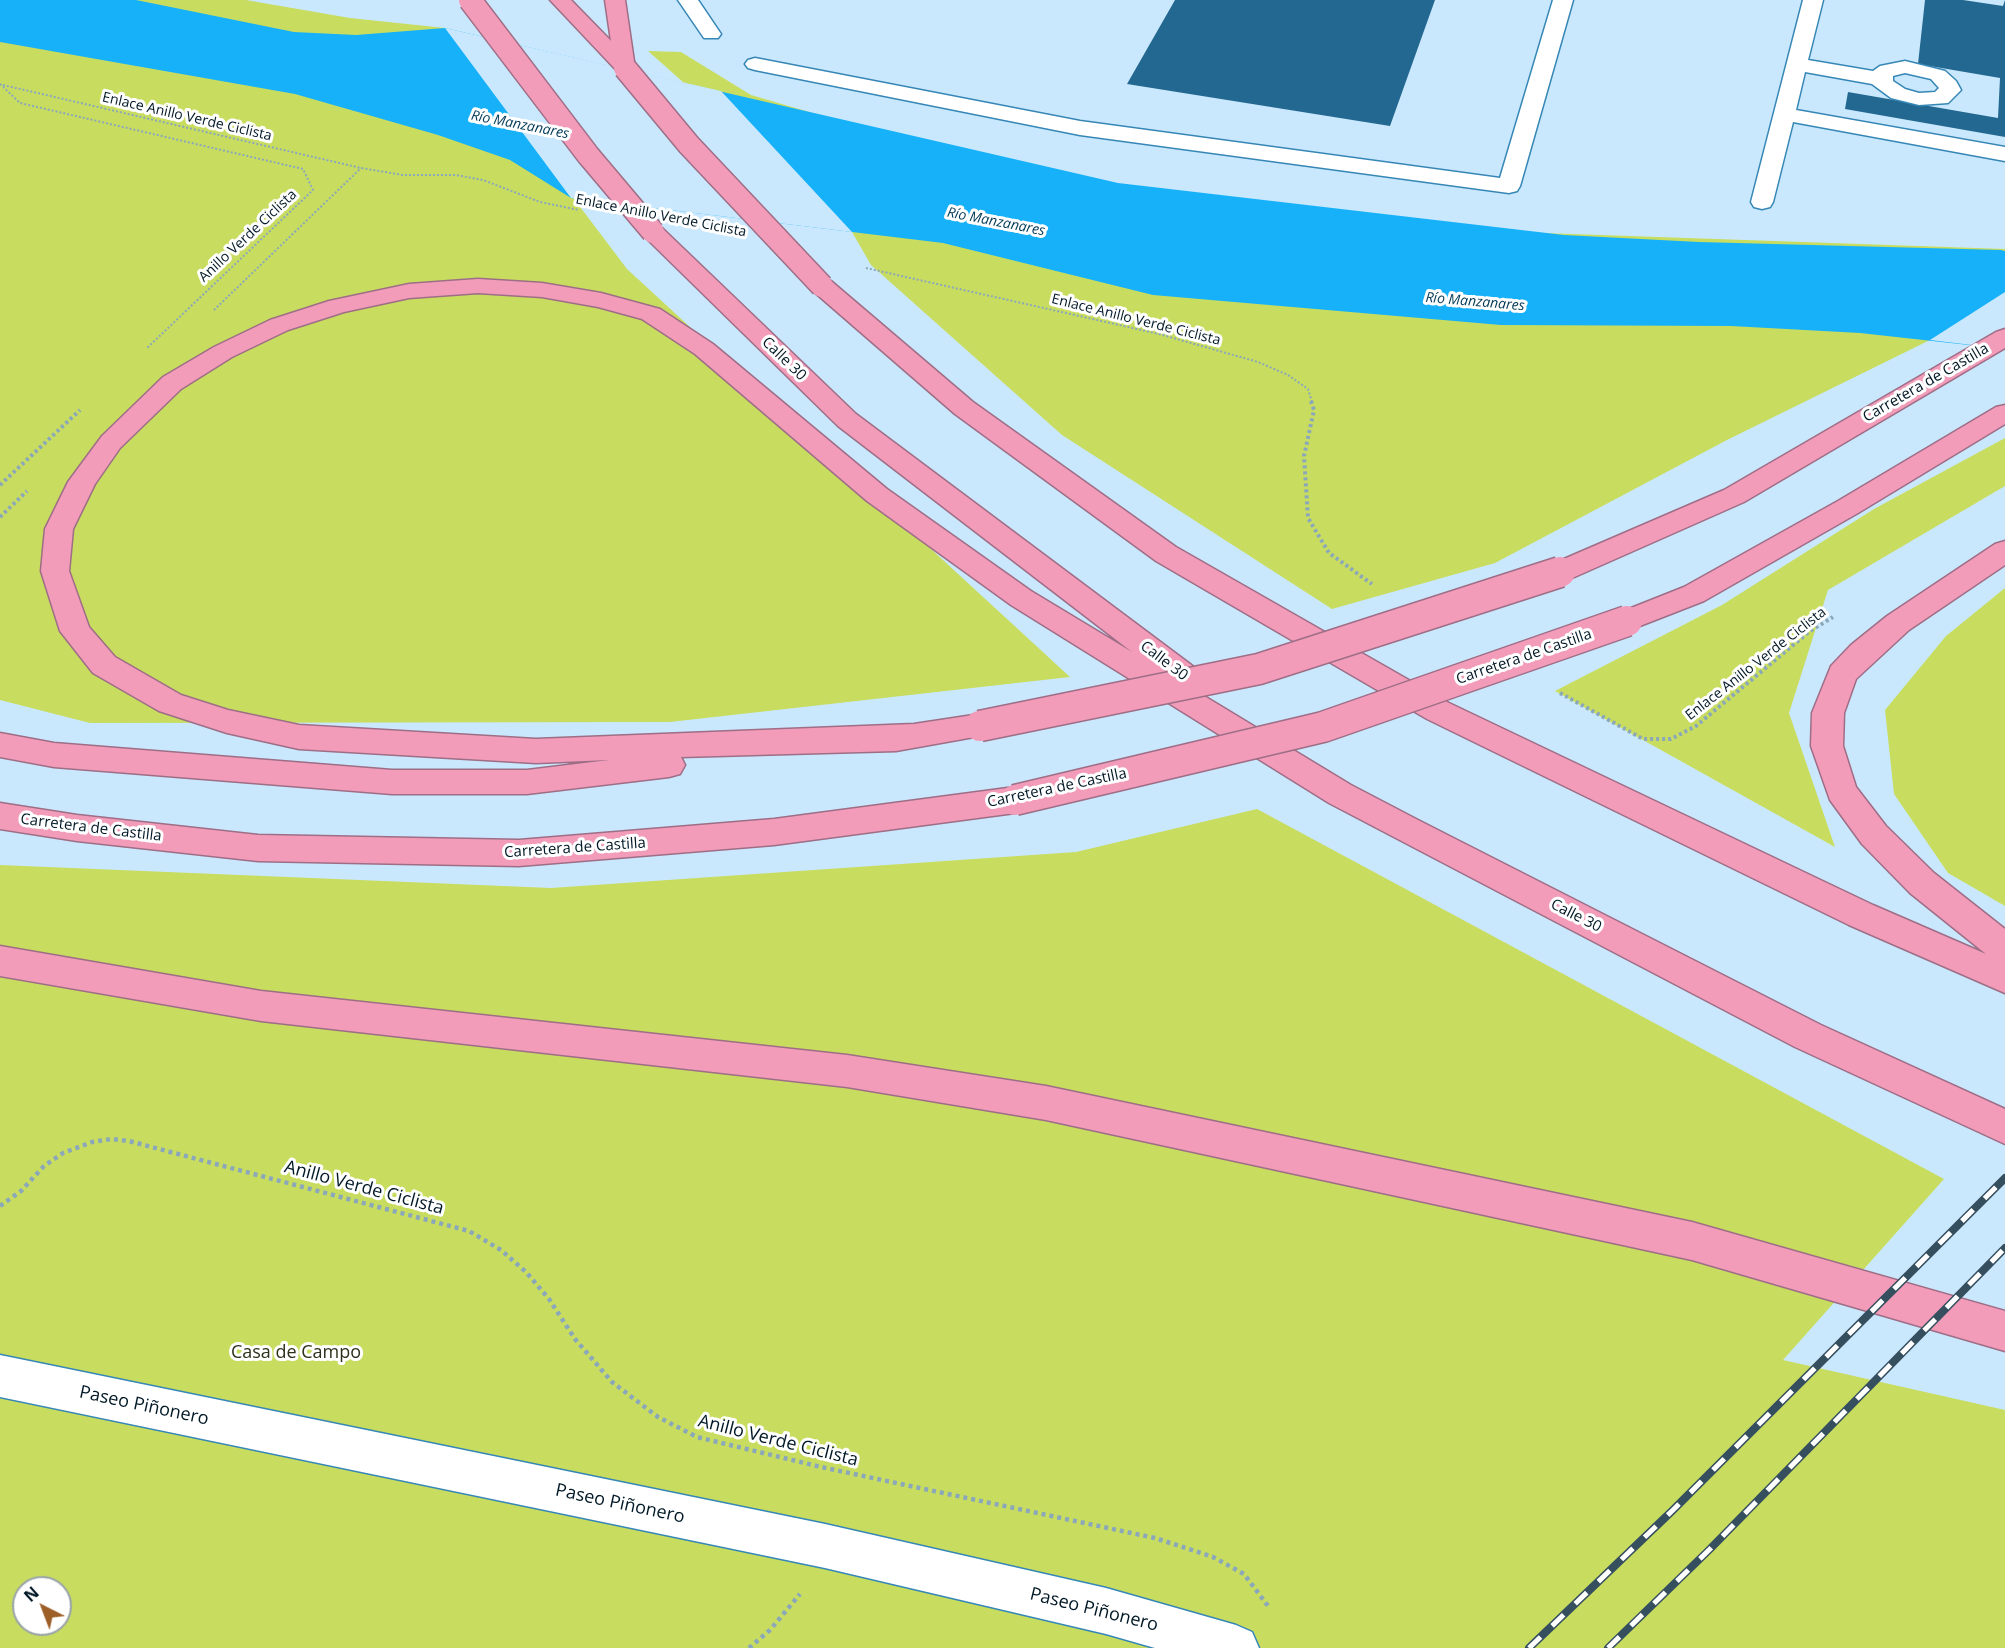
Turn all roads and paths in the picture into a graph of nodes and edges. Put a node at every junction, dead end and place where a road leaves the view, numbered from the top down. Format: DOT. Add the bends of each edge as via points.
graph roads {
  1 [pos="470,0"];
  2 [pos="560,0"];
  3 [pos="615,0"];
  4 [pos="688,0"];
  5 [pos="1563,0"];
  6 [pos="1813,0"];
  7 [pos="711,34"];
  8 [pos="755,64"];
  9 [pos="1798,64"];
  10 [pos="625,68"];
  11 [pos="1881,79"];
  12 [pos="2,84"];
  13 [pos="1784,114"];
  14 [pos="2005,154"];
  15 [pos="1762,202"];
  16 [pos="590,213"];
  17 [pos="855,266"];
  18 [pos="2005,337"];
  19 [pos="146,349"];
  20 [pos="86,405"];
  21 [pos="2005,413"];
  22 [pos="0,485"];
  23 [pos="2005,550"];
  24 [pos="1380,588"];
  25 [pos="1839,612"];
  26 [pos="1554,690"];
  27 [pos="918,736"];
  28 [pos="0,745"];
  29 [pos="1340,794"];
  30 [pos="0,816"];
  31 [pos="2005,949"];
  32 [pos="0,961"];
  33 [pos="2005,978"];
  34 [pos="2005,1127"];
  35 [pos="0,1206"];
  36 [pos="2005,1331"];
  37 [pos="0,1376"];
  38 [pos="825,1546"];
  39 [pos="1270,1610"];
  40 [pos="749,1648"];
  41 [pos="1236,1648"];
  1 -- 29 [label="highway, Calle 30, bridge" via="588,155 653,232 847,420"];
  2 -- 10 [label="highway"];
  3 -- 10 [label="highway"];
  4 -- 7 [label="street"];
  5 -- 8 [label="street" via="1509,186 1080,129"];
  6 -- 9 [label="street"];
  9 -- 11 [label="street"];
  9 -- 13 [label="street"];
  10 -- 33 [label="highway, bridge" via="689,144 822,286 964,408 1166,554 1438,711 1861,915"];
  12 -- 16 [label="path, Enlace Anillo Verde Ciclista" via="361,168 483,180 540,202"];
  12 -- 19 [label="path, Anillo Verde Ciclista" via="20,103 303,169 313,190"];
  13 -- 14 [label="street"];
  13 -- 15 [label="street"];
  17 -- 24 [label="path, Enlace Anillo Verde Ciclista" via="1159,334 1258,362 1288,375 1308,389 1314,410 1305,456 1308,518 1329,552"];
  18 -- 27 [label="highway, Carretera de Castilla, bridge" via="1734,496 1560,572 1259,669"];
  20 -- 22 [label="path"];
  21 -- 30 [label="highway, Carretera de Castilla, bridge" via="1694,594 1627,621 1323,727 1015,800 774,832 519,853 258,848"];
  23 -- 31 [label="highway" via="1898,623 1842,674 1828,713 1827,746 1841,791 1874,836 1922,883"];
  25 -- 26 [label="path, Enlace Anillo Verde Ciclista" via="1810,631 1696,726 1671,739 1643,739"];
  27 -- 28 [label="highway, Carretera de Castilla" via="527,782 392,782 266,774 54,755"];
  27 -- 29 [label="highway" via="536,751 299,736 227,721 170,702 104,665 75,631 55,571 59,529 82,482 111,442 172,383 279,325 338,306 409,291 478,286 542,290 601,300 651,314 704,349 877,495 1021,598"];
  29 -- 34 [label="highway, Calle 30" via="1808,1036"];
  32 -- 36 [label="highway" via="261,1006 835,1069 1046,1103 1692,1241"];
  35 -- 39 [label="path, Anillo Verde Ciclista" via="63,1153 112,1139 469,1231 501,1250 526,1272 612,1382 658,1417 697,1437 832,1470 1155,1538 1214,1557 1244,1574"];
  37 -- 38 [label="street, Paseo Piñonero"];
  38 -- 40 [label="path" via="798,1598"];
  38 -- 41 [label="street, Paseo Piñonero" via="1106,1611"];
}
